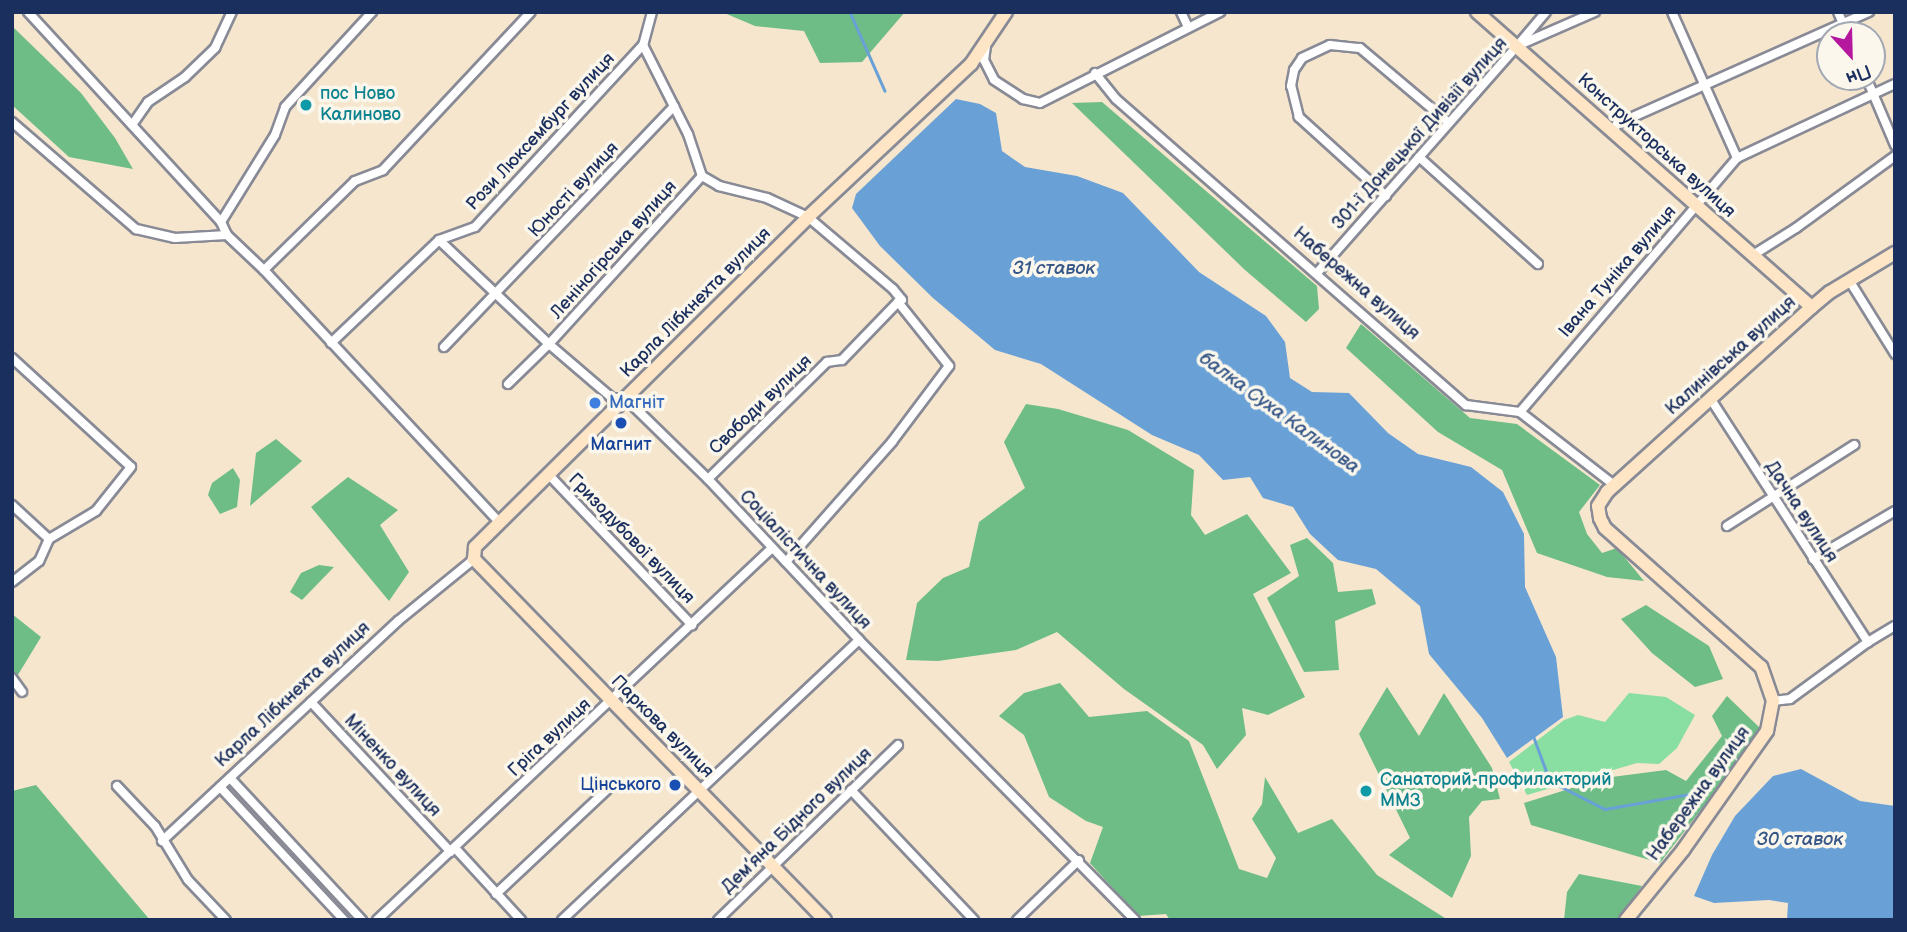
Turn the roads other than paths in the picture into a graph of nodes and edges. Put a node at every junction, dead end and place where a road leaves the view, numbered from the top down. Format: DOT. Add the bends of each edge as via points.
graph roads {
  1 [pos="28,12"];
  2 [pos="232,12"];
  3 [pos="372,12"];
  4 [pos="531,12"];
  5 [pos="652,12"];
  6 [pos="1006,12"];
  7 [pos="1181,12"];
  8 [pos="1220,12"];
  9 [pos="1477,12"];
  10 [pos="1546,12"];
  11 [pos="1595,12"];
  12 [pos="1672,12"];
  13 [pos="1869,12"];
  14 [pos="1850,21"];
  15 [pos="1188,27"];
  16 [pos="1816,36"];
  17 [pos="986,43"];
  18 [pos="643,45"];
  19 [pos="1517,46"];
  20 [pos="1095,73"];
  21 [pos="1895,84"];
  22 [pos="1705,86"];
  23 [pos="1873,91"];
  24 [pos="1874,94"];
  25 [pos="674,106"];
  26 [pos="12,122"];
  27 [pos="1449,123"];
  28 [pos="132,125"];
  29 [pos="1613,131"];
  30 [pos="1895,145"];
  31 [pos="1895,156"];
  32 [pos="1419,158"];
  33 [pos="1737,158"];
  34 [pos="702,176"];
  35 [pos="1386,196"];
  36 [pos="1697,205"];
  37 [pos="808,217"];
  38 [pos="221,222"];
  39 [pos="227,235"];
  40 [pos="439,240"];
  41 [pos="1895,253"];
  42 [pos="1753,255"];
  43 [pos="1538,264"];
  44 [pos="264,270"];
  45 [pos="1317,273"];
  46 [pos="1849,280"];
  47 [pos="497,295"];
  48 [pos="898,302"];
  49 [pos="1812,307"];
  50 [pos="331,343"];
  51 [pos="549,344"];
  52 [pos="443,347"];
  53 [pos="1895,354"];
  54 [pos="12,358"];
  55 [pos="508,384"];
  56 [pos="625,398"];
  57 [pos="1710,398"];
  58 [pos="1520,412"];
  59 [pos="1854,445"];
  60 [pos="548,474"];
  61 [pos="708,479"];
  62 [pos="1614,485"];
  63 [pos="1772,496"];
  64 [pos="12,505"];
  65 [pos="1895,511"];
  66 [pos="499,522"];
  67 [pos="1727,526"];
  68 [pos="49,539"];
  69 [pos="772,548"];
  70 [pos="474,559"];
  71 [pos="1813,559"];
  72 [pos="786,562"];
  73 [pos="12,582"];
  74 [pos="692,625"];
  75 [pos="1895,626"];
  76 [pos="859,640"];
  77 [pos="1868,642"];
  78 [pos="12,678"];
  79 [pos="22,692"];
  80 [pos="1773,701"];
  81 [pos="311,702"];
  82 [pos="612,702"];
  83 [pos="898,745"];
  84 [pos="230,778"];
  85 [pos="117,786"];
  86 [pos="220,787"];
  87 [pos="609,788"];
  88 [pos="700,789"];
  89 [pos="850,790"];
  90 [pos="162,841"];
  91 [pos="453,850"];
  92 [pos="1079,860"];
  93 [pos="773,865"];
  94 [pos="496,894"];
  95 [pos="226,920"];
  96 [pos="344,920"];
  97 [pos="362,920"];
  98 [pos="377,920"];
  99 [pos="521,920"];
  100 [pos="562,920"];
  101 [pos="718,920"];
  102 [pos="825,920"];
  103 [pos="974,920"];
  104 [pos="1017,920"];
  105 [pos="1135,920"];
  106 [pos="1626,920"];
  1 -- 28 [label="street"];
  2 -- 28 [label="street" via="215,48 185,77 148,102"];
  3 -- 38 [label="street" via="285,107 275,135"];
  4 -- 44 [label="street" via="383,170 355,181"];
  5 -- 18 [label="street"];
  6 -- 17 [label="street, Карла Лібкнехта вулиця"];
  7 -- 15 [label="street"];
  8 -- 15 [label="street"];
  9 -- 19 [label="street, Конструкторська вулиця"];
  10 -- 19 [label="street"];
  11 -- 19 [label="street, 301-ї Донецької Дивізії вулиця"];
  12 -- 22 [label="street"];
  13 -- 14 [label="street"];
  15 -- 20 [label="street"];
  16 -- 22 [label="street"];
  17 -- 20 [label="street" via="984,60 994,79 1030,102 1048,101"];
  17 -- 37 [label="street, Карла Лібкнехта вулиця" via="971,64"];
  18 -- 25 [label="street"];
  18 -- 40 [label="street, Рози Люксембург вулиця" via="475,227"];
  19 -- 27 [label="street, 301-ї Донецької Дивізії вулиця"];
  19 -- 29 [label="street, Конструкторська вулиця"];
  20 -- 45 [label="street, Набережна вулиця" via="1115,99"];
  21 -- 24 [label="street, Івана Туніка вулиця"];
  22 -- 29 [label="street" via="1617,124"];
  22 -- 33 [label="street"];
  23 -- 24 [label="street"];
  24 -- 30 [label="street"];
  24 -- 33 [label="street, Івана Туніка вулиця"];
  25 -- 34 [label="street"];
  25 -- 47 [label="street, Юності вулиця"];
  26 -- 39 [label="street" via="136,229 174,238"];
  27 -- 32 [label="street, 301-ї Донецької Дивізії вулиця"];
  27 -- 35 [label="street" via="1360,48 1330,45 1302,58 1290,86 1299,117"];
  28 -- 38 [label="street"];
  29 -- 36 [label="street, Конструкторська вулиця"];
  31 -- 42 [label="street"];
  32 -- 35 [label="street, 301-ї Донецької Дивізії вулиця"];
  32 -- 43 [label="street"];
  33 -- 36 [label="street, Івана Туніка вулиця"];
  34 -- 37 [label="street"];
  34 -- 51 [label="street, Леніногірська вулиця"];
  35 -- 45 [label="street, 301-ї Донецької Дивізії вулиця"];
  36 -- 42 [label="street, Конструкторська вулиця"];
  36 -- 58 [label="street, Івана Туніка вулиця"];
  37 -- 48 [label="street" via="893,289 902,300"];
  37 -- 56 [label="street, Карла Лібкнехта вулиця"];
  38 -- 39 [label="street"];
  39 -- 44 [label="street"];
  40 -- 47 [label="street, Соціалістична вулиця"];
  40 -- 50 [label="street, Рози Люксембург вулиця"];
  41 -- 46 [label="street, Калинівська вулиця"];
  42 -- 49 [label="street, Конструкторська вулиця"];
  44 -- 50 [label="street"];
  45 -- 58 [label="street, Набережна вулиця" via="1466,404"];
  46 -- 49 [label="street, Калинівська вулиця"];
  46 -- 53 [label="street"];
  47 -- 51 [label="street, Соціалістична вулиця"];
  47 -- 52 [label="street, Юності вулиця"];
  48 -- 61 [label="street, Свободи вулиця" via="842,360 827,362"];
  48 -- 72 [label="street" via="949,366 892,442"];
  49 -- 57 [label="street, Калинівська вулиця"];
  50 -- 66 [label="street"];
  51 -- 55 [label="street, Леніногірська вулиця"];
  51 -- 56 [label="street, Соціалістична вулиця" via="612,398"];
  54 -- 68 [label="street" via="131,467 96,511"];
  56 -- 60 [label="street, Карла Лібкнехта вулиця"];
  56 -- 61 [label="street, Соціалістична вулиця"];
  57 -- 62 [label="street, Калинівська вулиця"];
  57 -- 63 [label="street, Дачна вулиця"];
  58 -- 62 [label="street, Набережна вулиця"];
  59 -- 63 [label="street"];
  60 -- 66 [label="street, Карла Лібкнехта вулиця"];
  60 -- 74 [label="street, Гризодубової вулиця"];
  61 -- 69 [label="street, Соціалістична вулиця"];
  62 -- 80 [label="street, Калинівська вулиця" via="1601,499 1598,512 1605,528 1755,661 1765,674"];
  63 -- 67 [label="street"];
  63 -- 71 [label="street, Дачна вулиця"];
  64 -- 68 [label="street"];
  65 -- 71 [label="street"];
  66 -- 70 [label="street, Карла Лібкнехта вулиця" via="475,547"];
  68 -- 73 [label="street" via="39,561"];
  69 -- 72 [label="street, Соціалістична вулиця"];
  69 -- 74 [label="street, Гріга вулиця"];
  70 -- 81 [label="street, Карла Лібкнехта вулиця" via="398,621"];
  70 -- 82 [label="street, Паркова вулиця"];
  71 -- 77 [label="street, Дачна вулиця"];
  72 -- 76 [label="street, Соціалістична вулиця"];
  74 -- 82 [label="street, Гріга вулиця"];
  75 -- 77 [label="street"];
  76 -- 88 [label="street"];
  76 -- 92 [label="street, Соціалістична вулиця"];
  77 -- 80 [label="street" via="1790,699"];
  78 -- 79 [label="street"];
  80 -- 106 [label="street, Набережна вулиця" via="1767,731 1683,850"];
  81 -- 84 [label="street, Карла Лібкнехта вулиця"];
  81 -- 91 [label="street, Міненко вулиця"];
  82 -- 88 [label="street, Паркова вулиця"];
  82 -- 91 [label="street, Гріга вулиця"];
  83 -- 89 [label="street, Дем’яна Бідного вулиця"];
  84 -- 86 [label="street, Карла Лібкнехта вулиця"];
  84 -- 97 [label="street"];
  85 -- 90 [label="street" via="155,826"];
  86 -- 90 [label="street, Карла Лібкнехта вулиця"];
  86 -- 96 [label="street"];
  87 -- 94 [label="street"];
  88 -- 93 [label="street, Паркова вулиця"];
  88 -- 100 [label="street"];
  89 -- 93 [label="street, Дем’яна Бідного вулиця"];
  89 -- 103 [label="street"];
  90 -- 95 [label="street" via="188,880"];
  91 -- 94 [label="street, Міненко вулиця"];
  91 -- 98 [label="street, Гріга вулиця"];
  92 -- 104 [label="street"];
  92 -- 105 [label="street, Соціалістична вулиця"];
  93 -- 101 [label="street, Дем’яна Бідного вулиця"];
  93 -- 102 [label="street, Паркова вулиця"];
  94 -- 99 [label="street, Міненко вулиця"];
}
